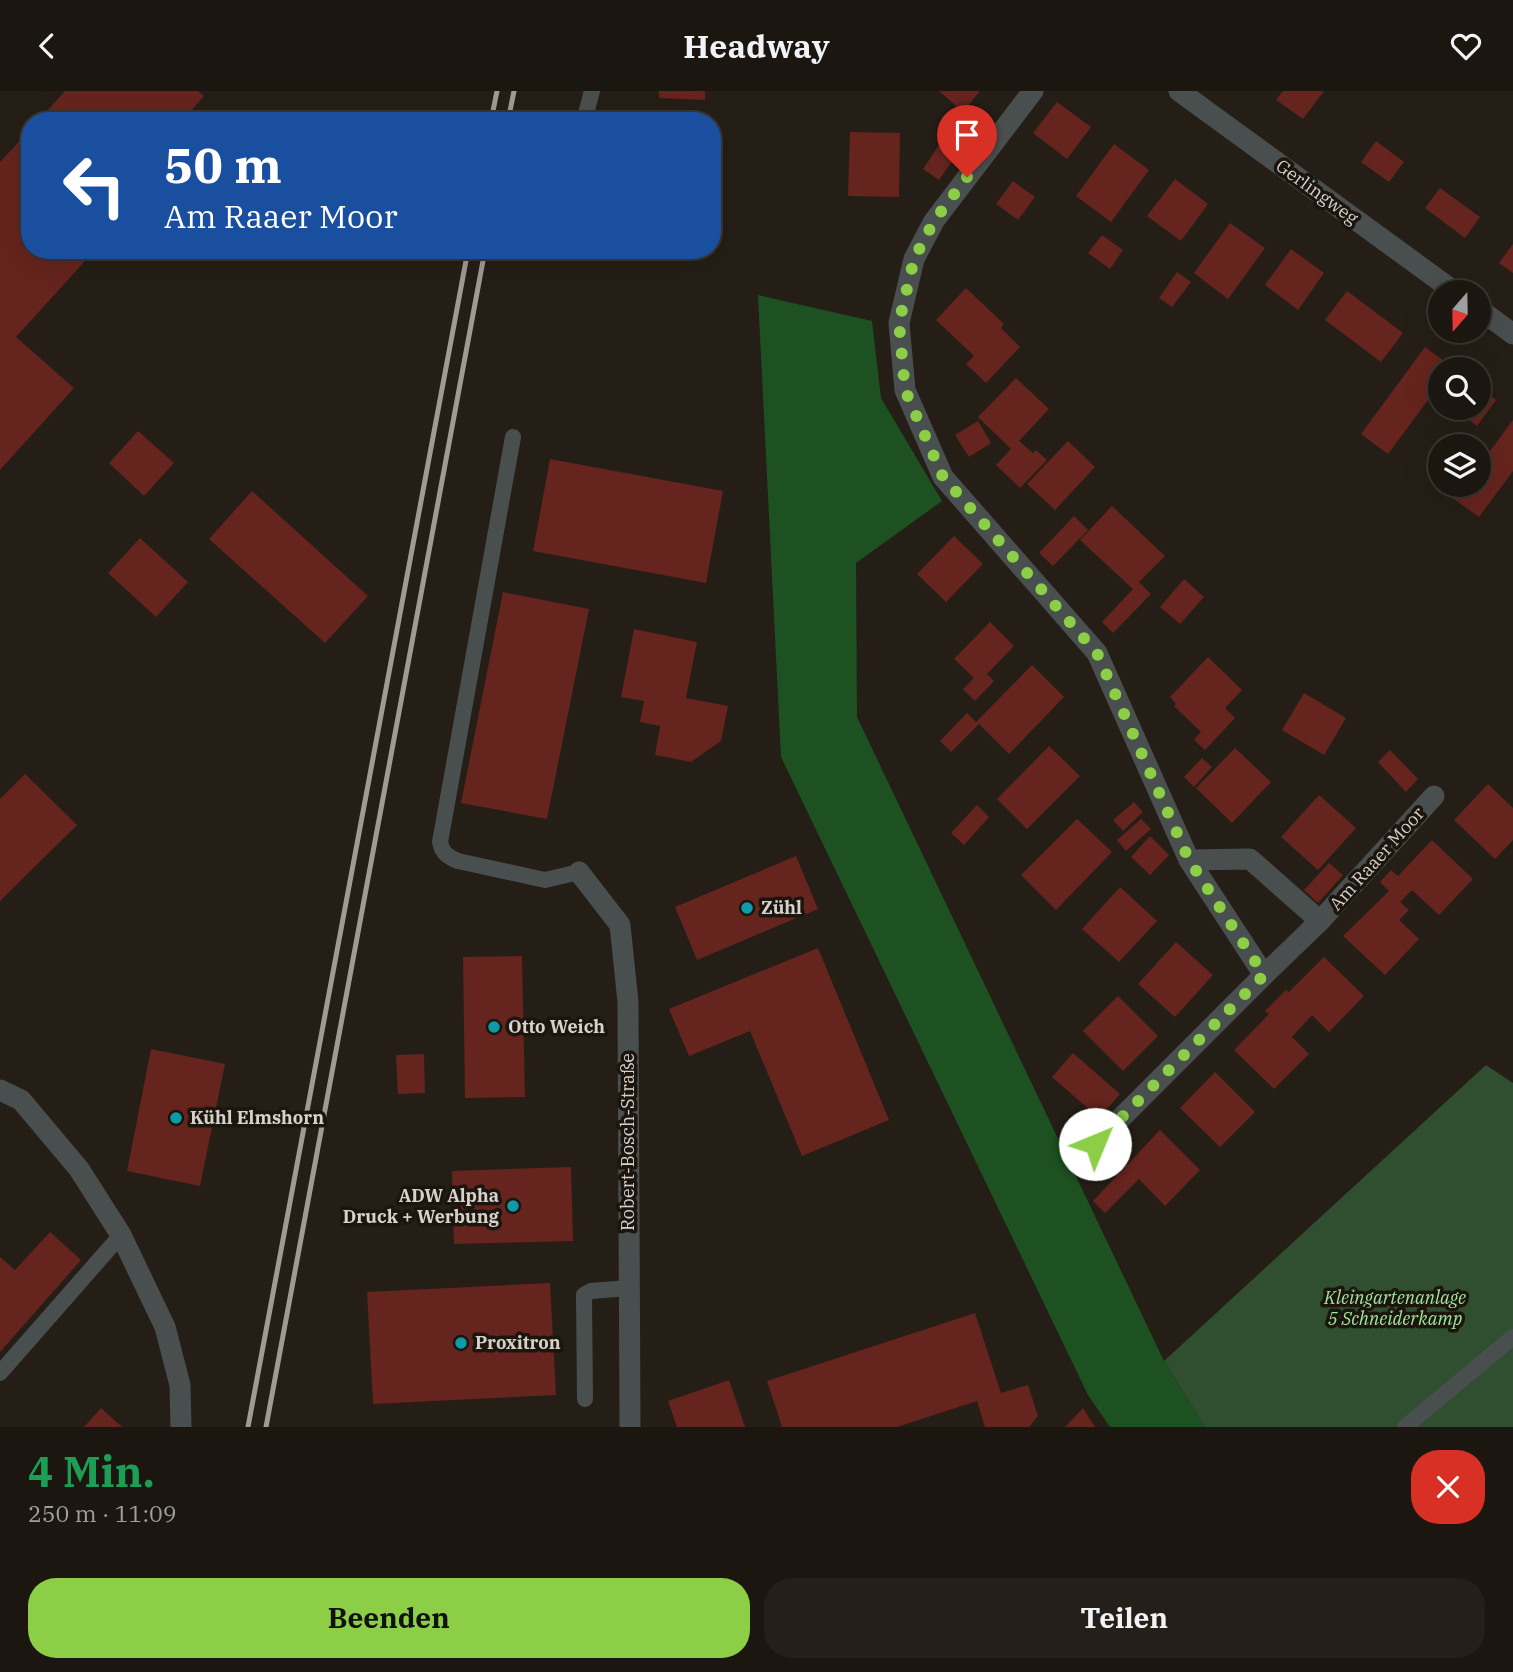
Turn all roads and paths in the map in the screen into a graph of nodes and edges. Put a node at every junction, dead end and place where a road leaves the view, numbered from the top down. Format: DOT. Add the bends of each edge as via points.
graph roads {
  1 [pos="592,91"];
  2 [pos="1034,91"];
  3 [pos="1179,91"];
  4 [pos="586,112"];
  5 [pos="1439,280"];
  6 [pos="1491,318"];
  7 [pos="1513,334"];
  8 [pos="513,437"];
  9 [pos="1434,796"];
  10 [pos="1189,860"];
  11 [pos="579,872"];
  12 [pos="1320,921"];
  13 [pos="1264,975"];
  14 [pos="0,1090"];
  15 [pos="1095,1144"];
  16 [pos="121,1235"];
  17 [pos="629,1288"];
  18 [pos="1513,1338"];
  19 [pos="0,1373"];
  20 [pos="585,1399"];
  21 [pos="181,1427"];
  22 [pos="629,1427"];
  23 [pos="1405,1427"];
  1 -- 4 [label="lane"];
  2 -- 10 [label="street" via="934,221 914,259 899,323 905,390 943,477 1097,653"];
  3 -- 5 [label="street, Gerlingweg"];
  6 -- 7 [label="street"];
  8 -- 11 [label="lane" via="440,842 447,856 458,861 531,879"];
  9 -- 12 [label="street, Am Raaer Moor"];
  10 -- 12 [label="street, Am Raaer Moor" via="1250,859"];
  10 -- 13 [label="street"];
  11 -- 17 [label="street, Robert-Bosch-Straße" via="620,925 628,1002"];
  12 -- 13 [label="street, Am Raaer Moor"];
  13 -- 15 [label="street, Am Raaer Moor"];
  14 -- 16 [label="street" via="22,1100 79,1169"];
  16 -- 19 [label="lane"];
  16 -- 21 [label="street" via="164,1327 180,1385"];
  17 -- 20 [label="lane" via="584,1295"];
  17 -- 22 [label="street, Robert-Bosch-Straße"];
  18 -- 23 [label="lane"];
}
